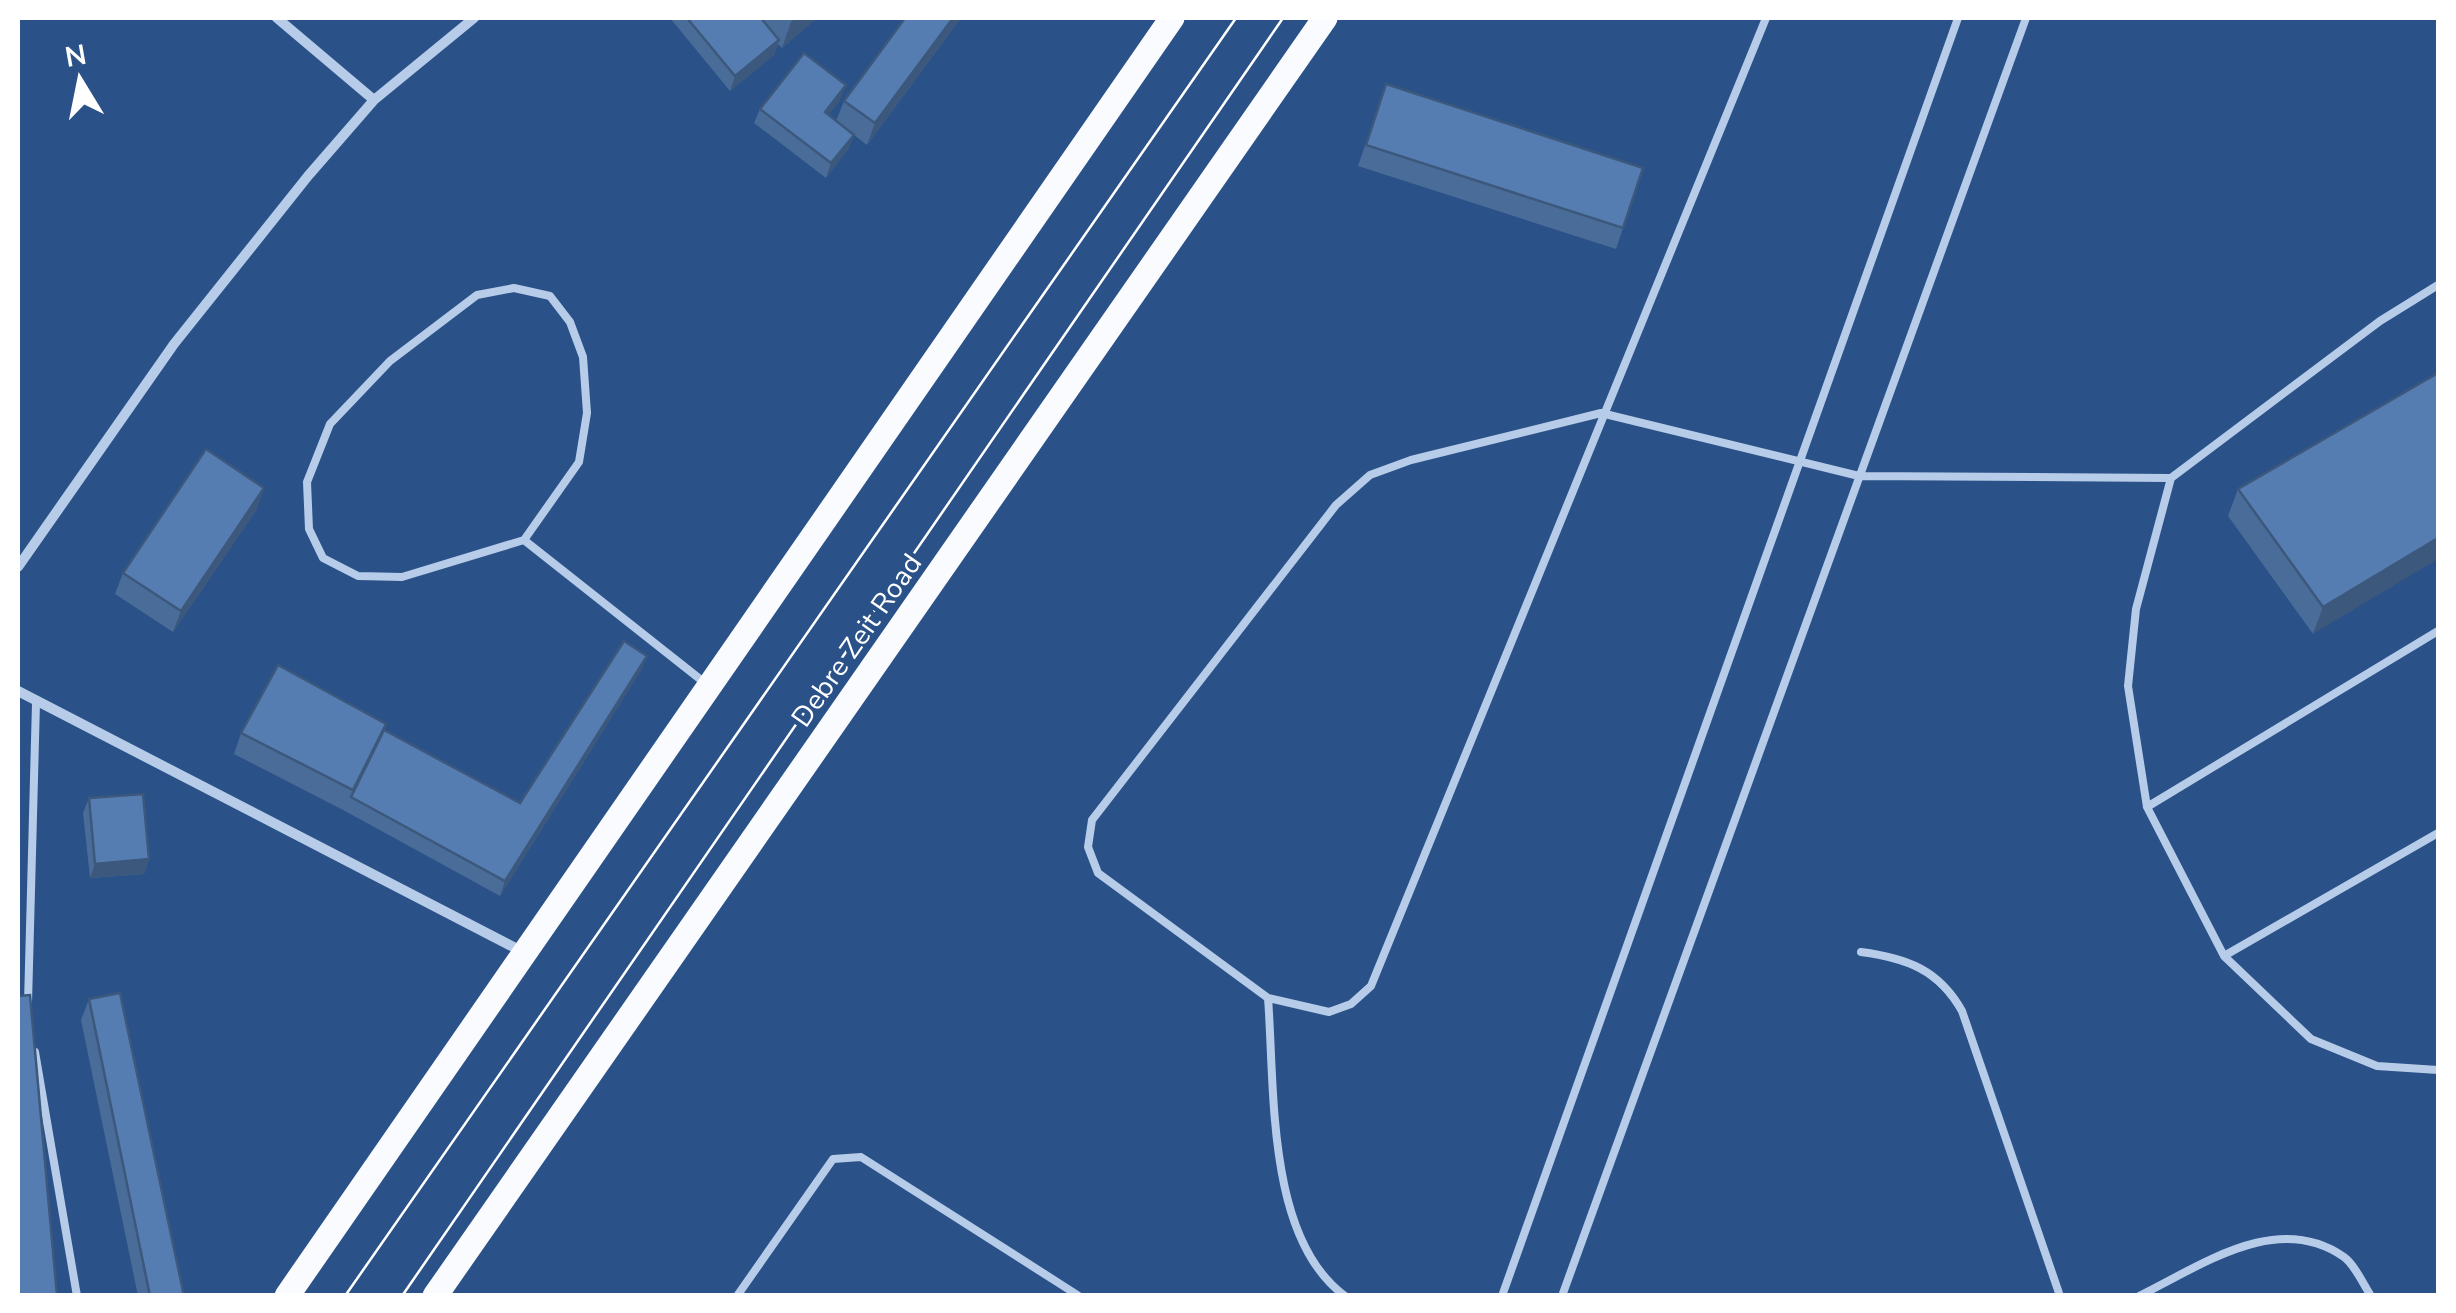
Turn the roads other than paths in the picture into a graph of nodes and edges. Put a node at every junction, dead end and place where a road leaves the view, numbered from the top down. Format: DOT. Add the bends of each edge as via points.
graph roads {
  1 [pos="277,18"];
  2 [pos="474,18"];
  3 [pos="1172,18"];
  4 [pos="1325,18"];
  5 [pos="1766,18"];
  6 [pos="1958,18"];
  7 [pos="2026,18"];
  8 [pos="374,100"];
  9 [pos="2438,285"];
  10 [pos="1601,413"];
  11 [pos="1798,463"];
  12 [pos="1859,476"];
  13 [pos="2171,478"];
  14 [pos="524,540"];
  15 [pos="18,566"];
  16 [pos="2438,631"];
  17 [pos="710,686"];
  18 [pos="18,691"];
  19 [pos="36,703"];
  20 [pos="2147,807"];
  21 [pos="2438,833"];
  22 [pos="1861,952"];
  23 [pos="526,954"];
  24 [pos="2224,956"];
  25 [pos="1268,998"];
  26 [pos="28,1014"];
  27 [pos="32,1033"];
  28 [pos="2438,1070"];
  29 [pos="77,1296"];
  30 [pos="287,1296"];
  31 [pos="435,1296"];
  32 [pos="737,1296"];
  33 [pos="1079,1296"];
  34 [pos="1345,1296"];
  35 [pos="1502,1296"];
  36 [pos="1562,1296"];
  37 [pos="2060,1296"];
  38 [pos="2138,1296"];
  39 [pos="2371,1296"];
  1 -- 8 [label="street"];
  2 -- 8 [label="street"];
  3 -- 17 [label="main road"];
  4 -- 31 [label="main road, Debre Zeit Road"];
  5 -- 10 [label="lane"];
  6 -- 11 [label="lane"];
  7 -- 12 [label="lane"];
  8 -- 15 [label="street" via="174,344"];
  9 -- 13 [label="lane"];
  10 -- 11 [label="lane"];
  10 -- 25 [label="lane" via="1371,986 1329,1012"];
  10 -- 25 [label="lane" via="1370,475 1336,505 1092,820 1088,847 1098,873"];
  11 -- 12 [label="lane"];
  11 -- 35 [label="lane"];
  12 -- 13 [label="lane"];
  12 -- 36 [label="lane"];
  13 -- 20 [label="lane" via="2136,610 2128,686"];
  14 -- 14 [label="lane" via="402,577 358,576 323,558 309,528 307,482 330,424 390,361 477,295 514,288 550,296 570,322 582,357 587,413 579,462"];
  14 -- 17 [label="lane"];
  16 -- 20 [label="lane"];
  17 -- 23 [label="main road"];
  18 -- 19 [label="street"];
  19 -- 23 [label="street"];
  19 -- 26 [label="lane"];
  20 -- 24 [label="lane"];
  21 -- 24 [label="lane"];
  22 -- 37 [label="lane" via="1921,966 1948,985"];
  23 -- 30 [label="main road"];
  24 -- 28 [label="lane" via="2311,1038 2378,1066"];
  25 -- 34 [label="lane" via="1290,1216 1325,1281"];
  27 -- 29 [label="lane"];
  32 -- 33 [label="lane" via="833,1159 861,1157"];
  38 -- 39 [label="lane" via="2262,1237 2308,1240 2346,1258"];
}
